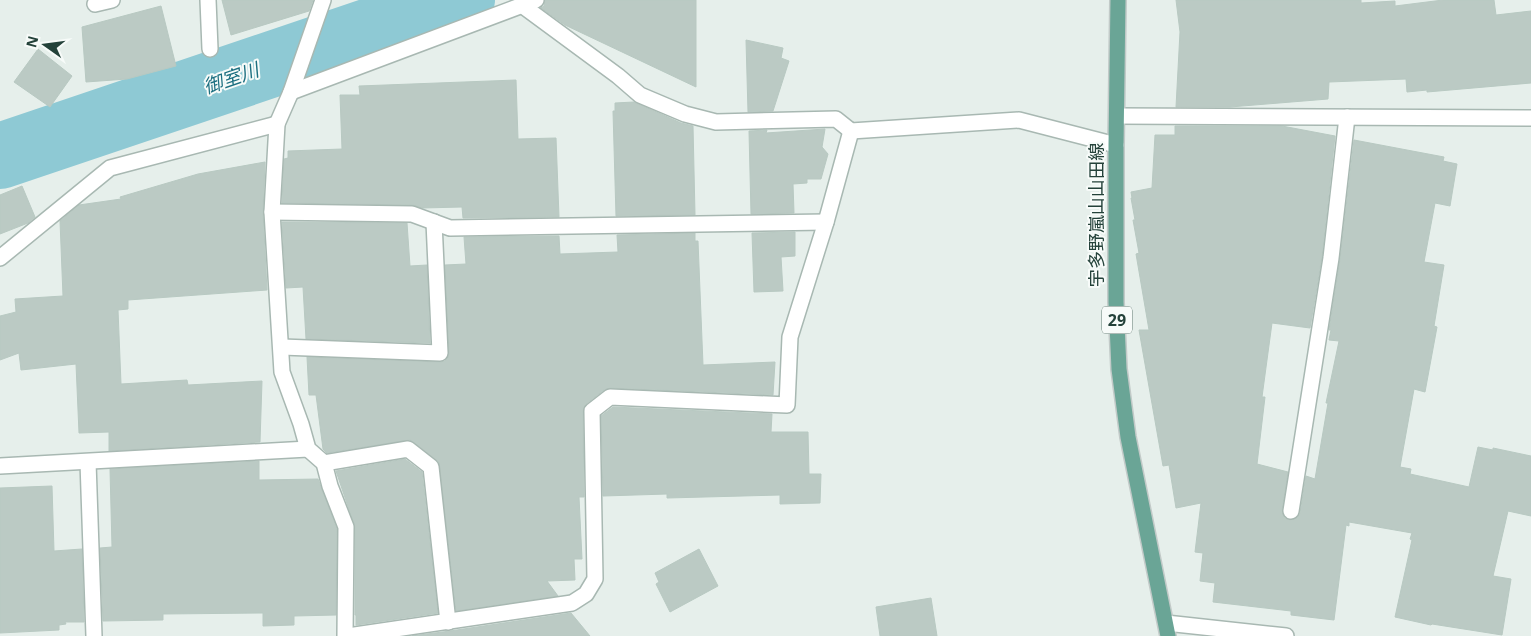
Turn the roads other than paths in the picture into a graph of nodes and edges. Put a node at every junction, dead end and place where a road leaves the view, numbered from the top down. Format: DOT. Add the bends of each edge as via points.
graph roads {
  1 [pos="112,0"];
  2 [pos="208,0"];
  3 [pos="323,0"];
  4 [pos="1118,0"];
  5 [pos="529,3"];
  6 [pos="95,4"];
  7 [pos="210,49"];
  8 [pos="293,86"];
  9 [pos="1116,116"];
  10 [pos="1347,116"];
  11 [pos="1531,118"];
  12 [pos="277,124"];
  13 [pos="851,131"];
  14 [pos="1116,145"];
  15 [pos="272,212"];
  16 [pos="434,222"];
  17 [pos="826,222"];
  18 [pos="0,258"];
  19 [pos="282,346"];
  20 [pos="308,449"];
  21 [pos="88,462"];
  22 [pos="324,463"];
  23 [pos="0,466"];
  24 [pos="1291,511"];
  25 [pos="448,622"];
  26 [pos="1167,630"];
  27 [pos="94,636"];
  28 [pos="347,636"];
  29 [pos="1286,636"];
  1 -- 6 [label="street"];
  2 -- 7 [label="street"];
  3 -- 8 [label="street"];
  4 -- 9 [label="main road, 宇多野嵐山山田線 / 29"];
  5 -- 8 [label="street"];
  5 -- 13 [label="street" via="640,95 685,114 716,122 836,119"];
  8 -- 12 [label="street"];
  9 -- 10 [label="street"];
  9 -- 14 [label="main road, 宇多野嵐山山田線 / 29"];
  10 -- 11 [label="street"];
  10 -- 24 [label="street" via="1331,258"];
  12 -- 15 [label="street"];
  12 -- 18 [label="street" via="110,168"];
  13 -- 14 [label="street" via="1019,120"];
  13 -- 17 [label="street"];
  14 -- 26 [label="main road, 宇多野嵐山山田線 / 29" via="1119,369 1128,437"];
  15 -- 16 [label="street" via="412,214"];
  15 -- 19 [label="street"];
  16 -- 17 [label="street" via="450,228"];
  16 -- 19 [label="street" via="440,353"];
  17 -- 25 [label="street" via="790,337 787,406 610,397 592,411 595,579 586,594 572,603"];
  19 -- 20 [label="street" via="282,372"];
  20 -- 21 [label="street"];
  20 -- 22 [label="street"];
  21 -- 23 [label="street"];
  21 -- 27 [label="street"];
  22 -- 25 [label="street" via="408,449 431,466"];
  22 -- 28 [label="street" via="346,526"];
  25 -- 28 [label="street"];
  26 -- 29 [label="street"];
}
